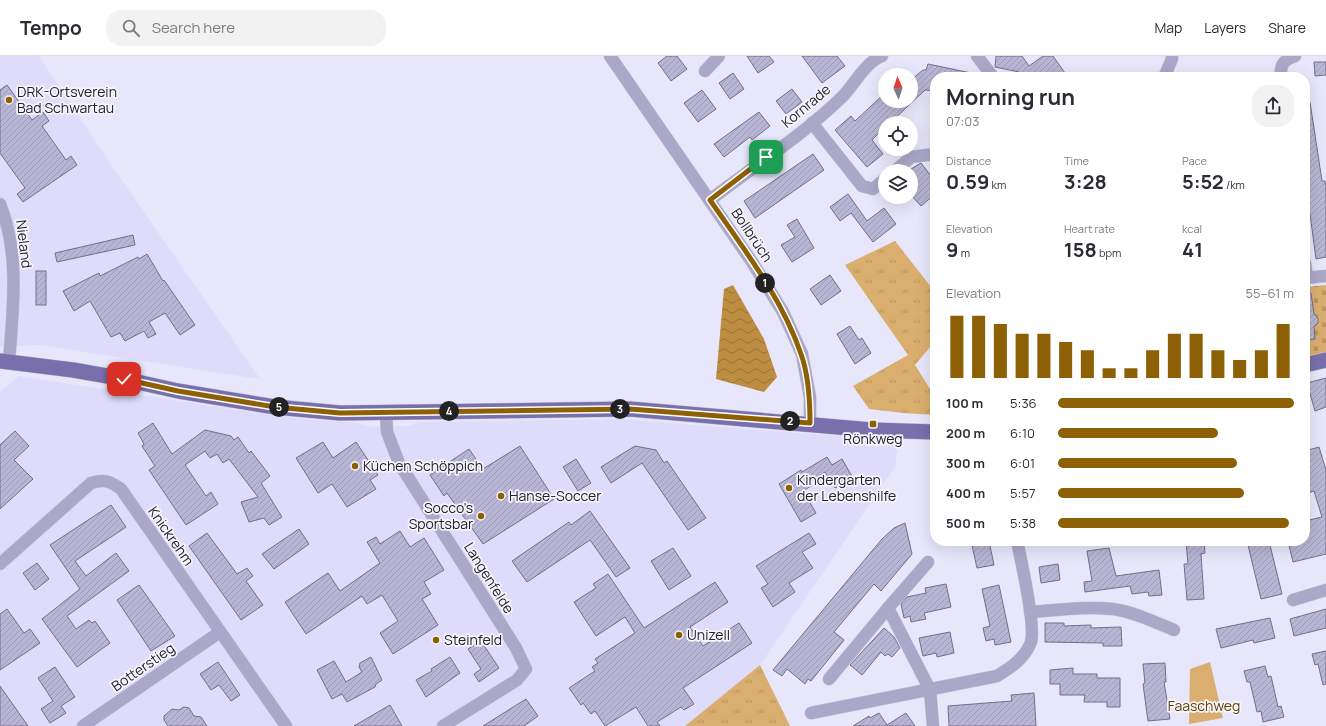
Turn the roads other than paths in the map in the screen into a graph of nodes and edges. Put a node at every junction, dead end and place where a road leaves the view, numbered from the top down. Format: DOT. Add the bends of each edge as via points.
graph roads {
  1 [pos="610,56"];
  2 [pos="719,56"];
  3 [pos="977,56"];
  4 [pos="1172,56"];
  5 [pos="1295,56"];
  6 [pos="877,57"];
  7 [pos="706,71"];
  8 [pos="989,72"];
  9 [pos="1166,72"];
  10 [pos="1281,72"];
  11 [pos="812,123"];
  12 [pos="930,155"];
  13 [pos="903,164"];
  14 [pos="878,185"];
  15 [pos="710,200"];
  16 [pos="0,204"];
  17 [pos="5,239"];
  18 [pos="1326,276"];
  19 [pos="1310,277"];
  20 [pos="1326,360"];
  21 [pos="5,361"];
  22 [pos="1310,364"];
  23 [pos="386,413"];
  24 [pos="810,423"];
  25 [pos="930,432"];
  26 [pos="1019,546"];
  27 [pos="928,562"];
  28 [pos="0,564"];
  29 [pos="1326,590"];
  30 [pos="1293,600"];
  31 [pos="888,608"];
  32 [pos="1030,612"];
  33 [pos="1174,630"];
  34 [pos="220,632"];
  35 [pos="829,679"];
  36 [pos="930,690"];
  37 [pos="811,713"];
  38 [pos="83,726"];
  39 [pos="286,726"];
  40 [pos="444,726"];
  41 [pos="933,726"];
  1 -- 15 [label="street, Bollbrüch"];
  2 -- 7 [label="street"];
  3 -- 8 [label="street"];
  4 -- 9 [label="street"];
  5 -- 10 [label="street" via="1286,60 1281,66"];
  6 -- 11 [label="street, Kornrade" via="845,94"];
  11 -- 14 [label="street" via="862,186 873,189"];
  11 -- 15 [label="street, Kornrade"];
  12 -- 13 [label="street" via="911,157"];
  15 -- 24 [label="street, Bollbrüch" via="752,262 791,328 802,354 810,397"];
  16 -- 17 [label="street, Nieland" via="6,219"];
  17 -- 21 [label="street, Nieland" via="14,292"];
  18 -- 19 [label="street"];
  20 -- 22 [label="main road"];
  21 -- 23 [label="main road" via="117,378 275,407 340,413"];
  23 -- 24 [label="main road" via="566,408 630,409"];
  23 -- 40 [label="street, Langenfelde" via="386,432 399,463 516,648 526,669 517,680"];
  24 -- 25 [label="main road" via="872,430"];
  26 -- 32 [label="street"];
  27 -- 31 [label="street"];
  28 -- 34 [label="street, Knickrehm" via="91,483 102,480 112,482 121,489"];
  29 -- 30 [label="street"];
  31 -- 35 [label="street"];
  31 -- 36 [label="street"];
  32 -- 33 [label="street" via="1083,608 1114,610 1145,618"];
  32 -- 36 [label="street" via="1032,640 1023,657 1010,668 997,676"];
  34 -- 38 [label="street, Botterstieg"];
  34 -- 39 [label="street, Knickrehm"];
  36 -- 37 [label="street"];
  36 -- 41 [label="street"];
}
